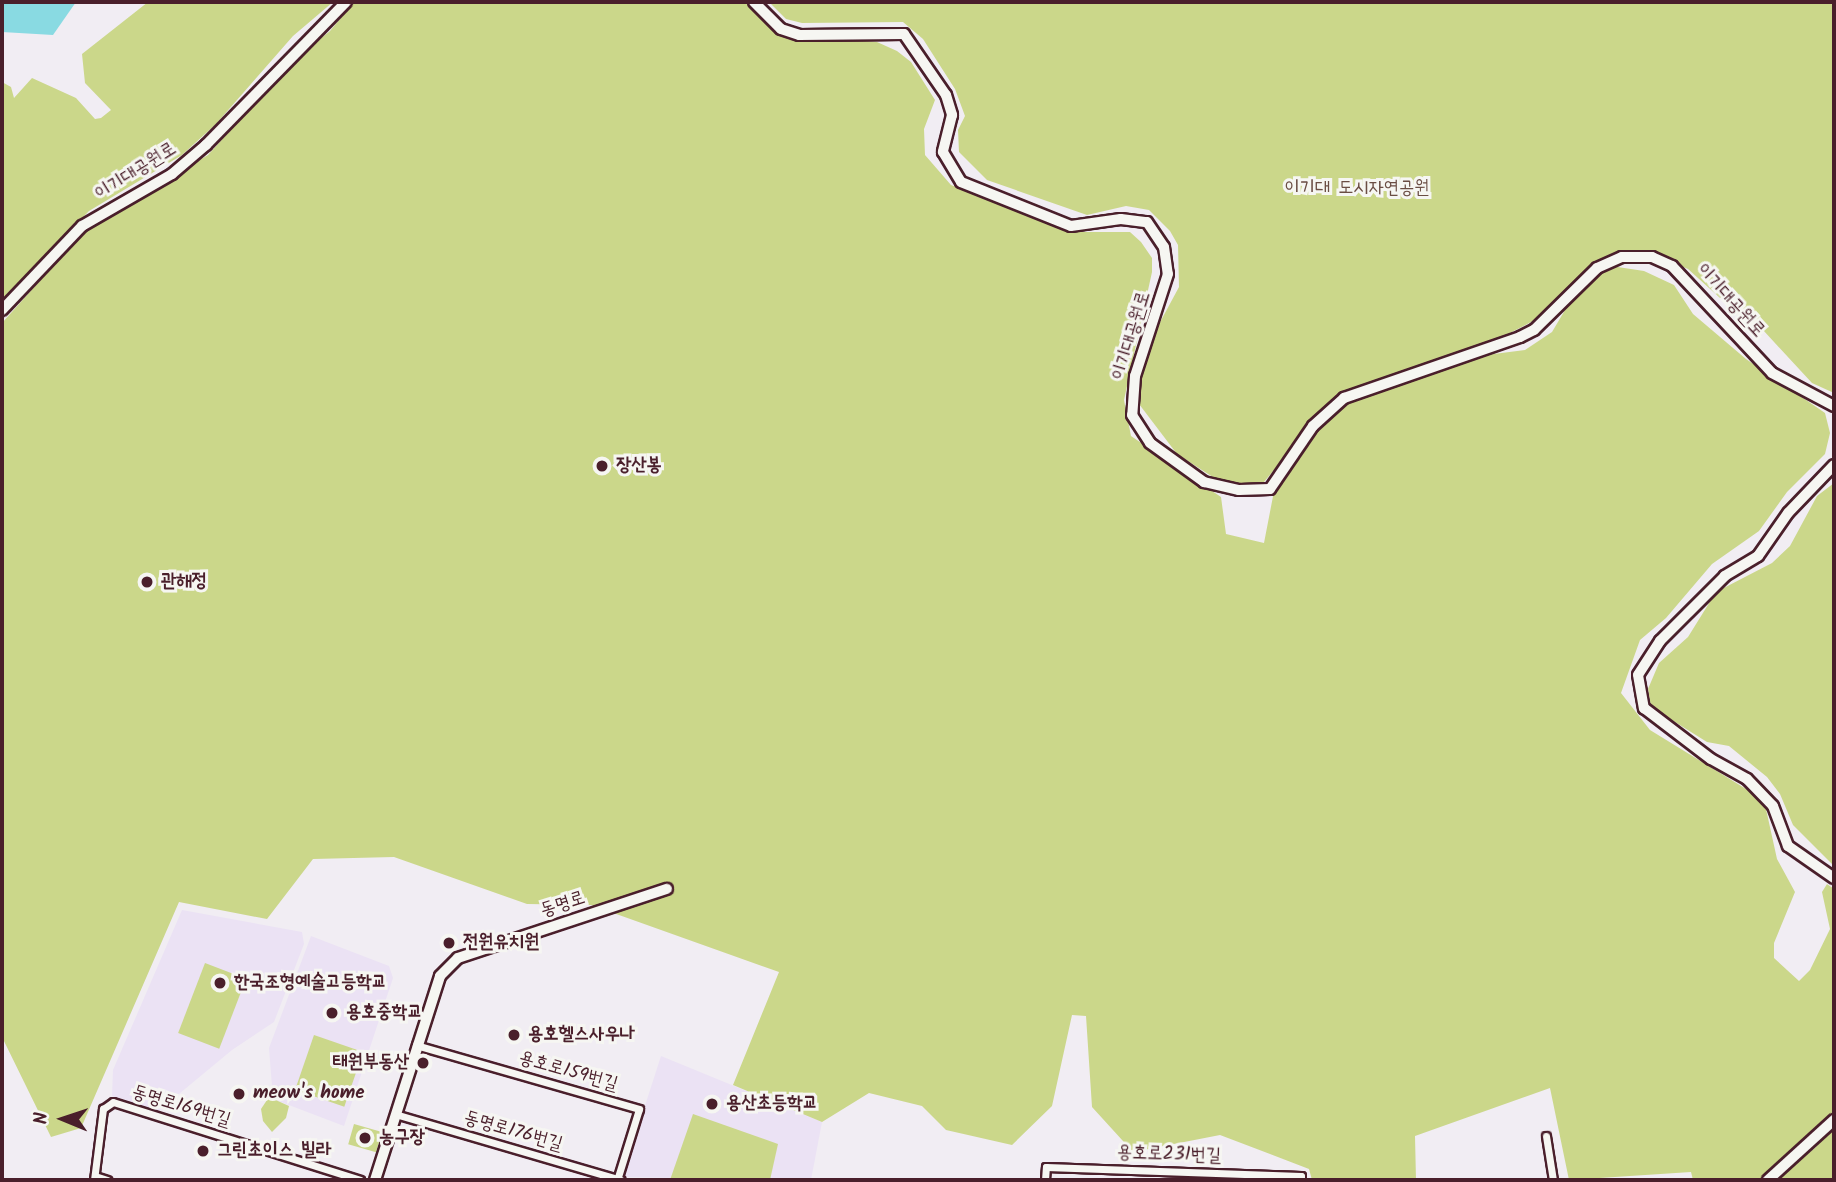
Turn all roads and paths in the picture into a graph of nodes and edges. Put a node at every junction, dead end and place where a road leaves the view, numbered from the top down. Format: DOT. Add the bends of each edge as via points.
graph roads {
  1 [pos="346,2"];
  2 [pos="754,2"];
  3 [pos="2,310"];
  4 [pos="1834,406"];
  5 [pos="1834,465"];
  6 [pos="1834,878"];
  7 [pos="667,889"];
  8 [pos="416,1045"];
  9 [pos="395,1114"];
  10 [pos="1834,1120"];
  11 [pos="1546,1136"];
  12 [pos="1168,1171"];
  13 [pos="94,1178"];
  14 [pos="107,1180"];
  15 [pos="360,1180"];
  16 [pos="375,1180"];
  17 [pos="618,1180"];
  18 [pos="1045,1180"];
  19 [pos="1167,1180"];
  20 [pos="1301,1180"];
  21 [pos="1553,1180"];
  22 [pos="1768,1180"];
  1 -- 3 [label="street, 이기대공원로" via="206,145 172,174 82,226"];
  2 -- 4 [label="street, 이기대공원로" via="781,29 799,34 904,34 946,95 952,115 943,152 961,182 1071,226 1121,219 1147,222 1164,247 1168,274 1135,376 1132,415 1150,443 1203,482 1239,490 1270,489 1313,426 1344,398 1534,330 1597,268 1622,257 1652,257 1672,266 1772,373"];
  5 -- 6 [label="street" via="1788,513 1758,556 1725,576 1660,640 1638,675 1644,708 1711,759 1747,779 1773,806 1788,846"];
  7 -- 8 [label="street, 동명로" via="458,958 440,976"];
  8 -- 9 [label="street, 동명로"];
  8 -- 17 [label="street, 용호로159번길" via="639,1109"];
  9 -- 16 [label="street, 동명로"];
  9 -- 17 [label="street, 동명로176번길"];
  10 -- 22 [label="street"];
  11 -- 21 [label="street"];
  12 -- 18 [label="street, 용호로231번길" via="1046,1167"];
  12 -- 19 [label="street"];
  12 -- 20 [label="street, 용호로231번길" via="1301,1176"];
  13 -- 14 [label="street"];
  13 -- 15 [label="street, 동명로169번길" via="103,1109 113,1102"];
}
